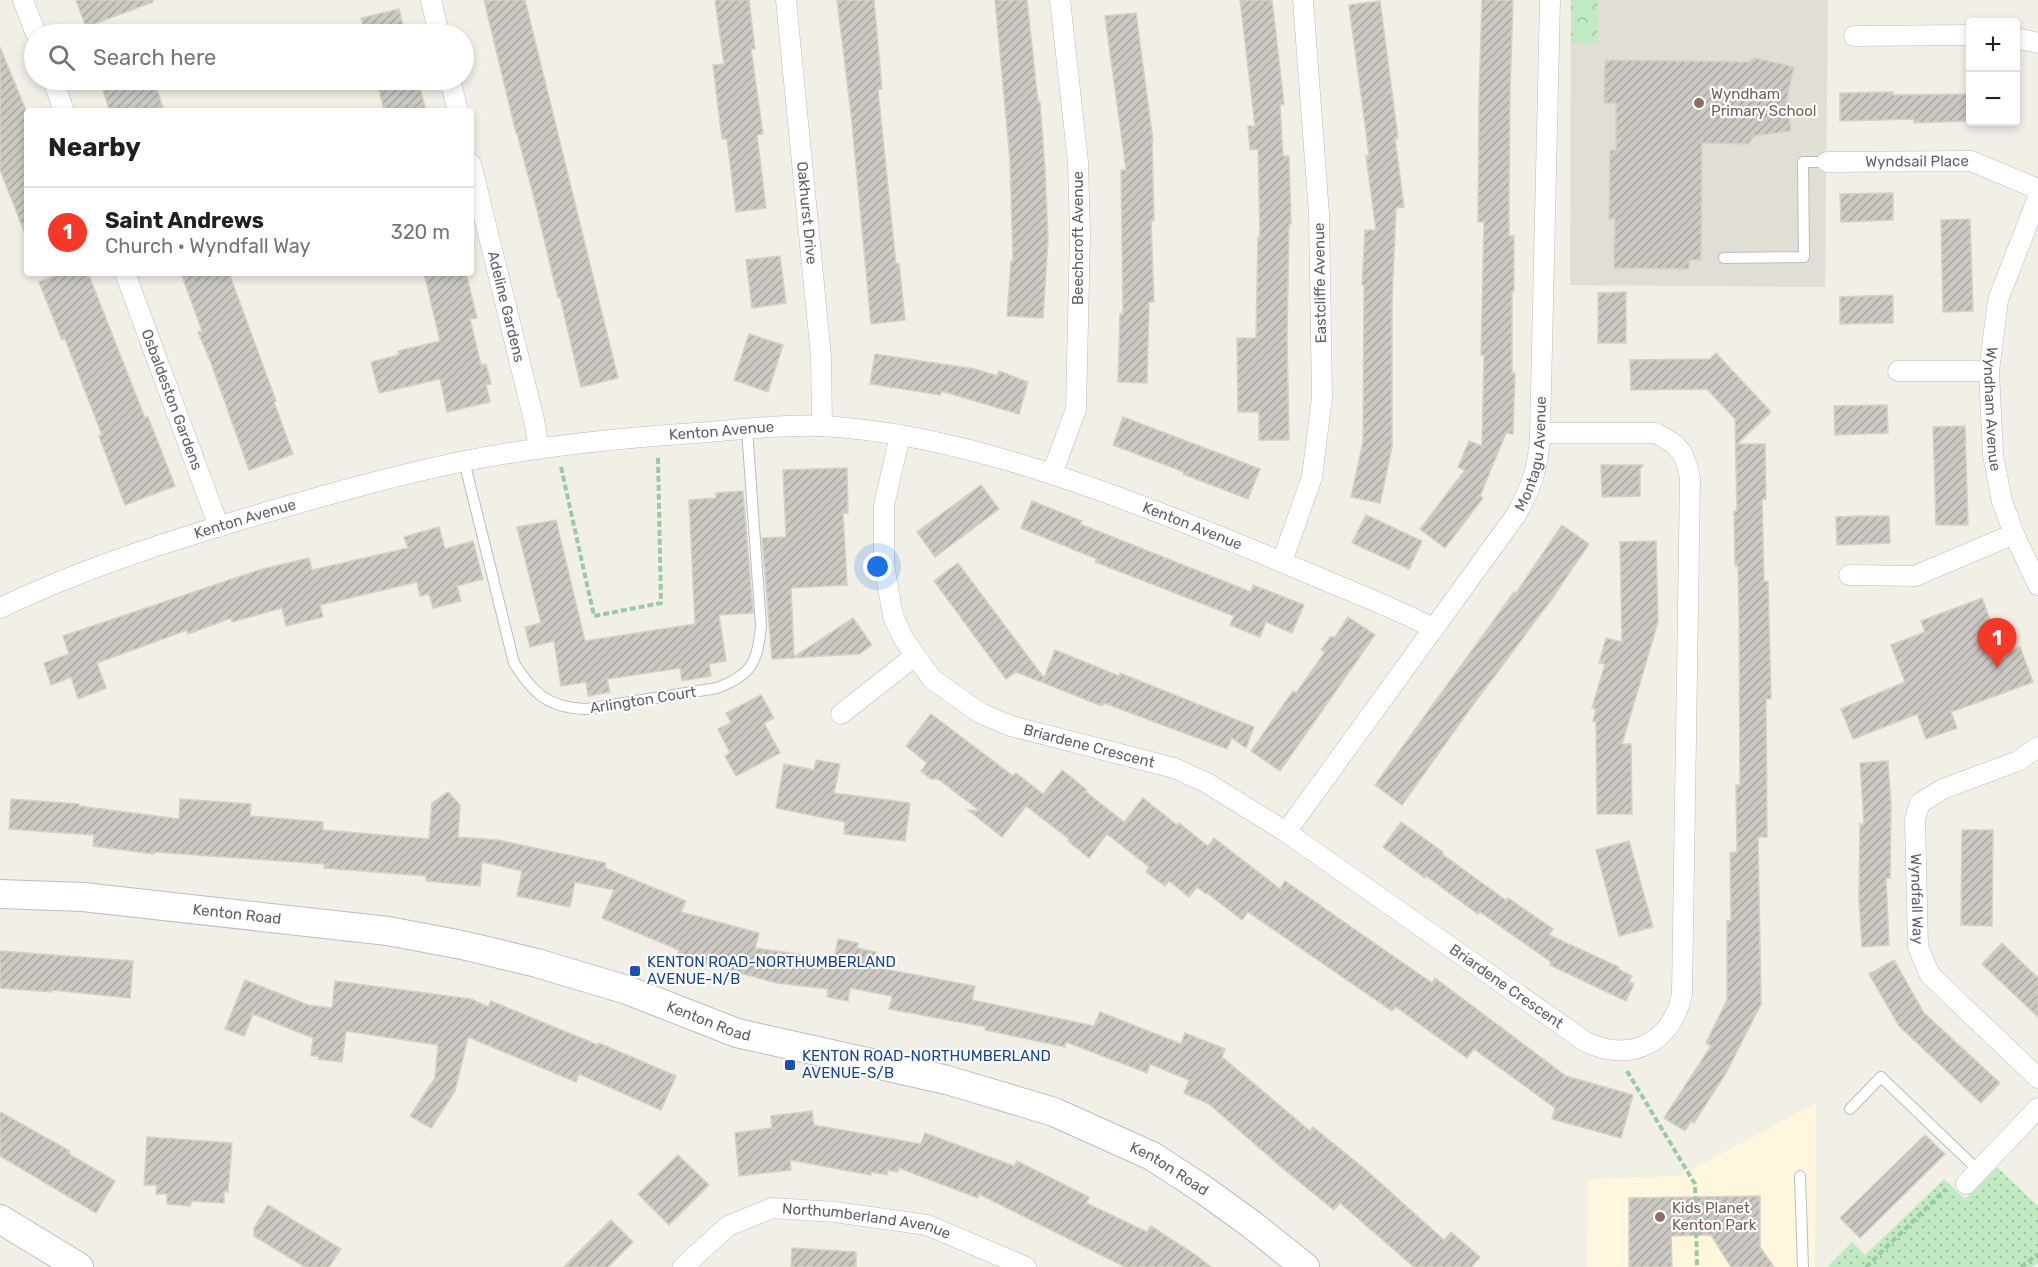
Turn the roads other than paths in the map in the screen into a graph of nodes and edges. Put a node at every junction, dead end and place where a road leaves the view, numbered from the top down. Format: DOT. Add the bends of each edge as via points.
graph roads {
  1 [pos="23,0"];
  2 [pos="431,0"];
  3 [pos="786,0"];
  4 [pos="1060,0"];
  5 [pos="1304,0"];
  6 [pos="1550,0"];
  7 [pos="32,24"];
  8 [pos="437,24"];
  9 [pos="1966,35"];
  10 [pos="1854,36"];
  11 [pos="2020,39"];
  12 [pos="2038,43"];
  13 [pos="56,90"];
  14 [pos="453,90"];
  15 [pos="63,108"];
  16 [pos="457,108"];
  17 [pos="1827,162"];
  18 [pos="474,176"];
  19 [pos="2038,189"];
  20 [pos="2038,197"];
  21 [pos="2034,217"];
  22 [pos="1724,258"];
  23 [pos="126,276"];
  24 [pos="1899,371"];
  25 [pos="1989,371"];
  26 [pos="822,426"];
  27 [pos="747,429"];
  28 [pos="1540,433"];
  29 [pos="900,436"];
  30 [pos="548,448"];
  31 [pos="464,461"];
  32 [pos="1052,474"];
  33 [pos="219,526"];
  34 [pos="2014,534"];
  35 [pos="1282,562"];
  36 [pos="1849,575"];
  37 [pos="2038,585"];
  38 [pos="0,608"];
  39 [pos="1434,628"];
  40 [pos="915,656"];
  41 [pos="841,714"];
  42 [pos="2038,747"];
  43 [pos="1286,832"];
  44 [pos="0,894"];
  45 [pos="2038,1078"];
  46 [pos="2038,1108"];
  47 [pos="1850,1109"];
  48 [pos="1800,1176"];
  49 [pos="1972,1177"];
  50 [pos="0,1219"];
  51 [pos="79,1267"];
  52 [pos="682,1267"];
  53 [pos="1026,1267"];
  54 [pos="1305,1267"];
  55 [pos="1803,1267"];
  1 -- 7 [label="street"];
  2 -- 8 [label="street"];
  3 -- 26 [label="street, Oakhurst Drive" via="821,356"];
  4 -- 32 [label="street, Beechcroft Avenue" via="1078,162 1080,234 1076,409"];
  5 -- 35 [label="street, Eastcliffe Avenue" via="1319,214 1322,398 1312,477"];
  6 -- 28 [label="street, Montagu Avenue"];
  9 -- 10 [label="street"];
  11 -- 12 [label="street"];
  13 -- 15 [label="street"];
  14 -- 16 [label="street"];
  17 -- 19 [label="street, Wyndsail Place" via="1971,161"];
  17 -- 22 [label="lane" via="1803,162 1804,257"];
  18 -- 30 [label="street, Adeline Gardens" via="534,420"];
  20 -- 21 [label="street, Wyndham Avenue"];
  21 -- 25 [label="street, Wyndham Avenue" via="1998,300"];
  23 -- 33 [label="street, Osbaldeston Gardens"];
  24 -- 25 [label="street"];
  25 -- 34 [label="street, Wyndham Avenue" via="1993,455 2002,501"];
  26 -- 27 [label="street, Kenton Avenue"];
  26 -- 29 [label="street, Kenton Avenue"];
  27 -- 30 [label="street, Kenton Avenue"];
  27 -- 31 [label="lane, Arlington Court" via="761,626 754,664 735,682 717,688 586,709 567,709 541,696 514,663"];
  28 -- 39 [label="street, Montagu Avenue" via="1536,472 1516,515"];
  28 -- 43 [label="street, Briardene Crescent" via="1656,433 1682,453 1690,478 1682,994 1674,1019 1656,1039 1634,1050 1616,1051 1586,1042"];
  29 -- 32 [label="street, Kenton Avenue"];
  29 -- 40 [label="street, Briardene Crescent" via="884,505 884,565 893,616"];
  30 -- 31 [label="street, Kenton Avenue"];
  31 -- 33 [label="street, Kenton Avenue" via="342,490"];
  32 -- 35 [label="street, Kenton Avenue" via="1165,514"];
  33 -- 38 [label="street, Kenton Avenue" via="88,570"];
  34 -- 36 [label="street" via="1915,576"];
  34 -- 37 [label="street, Wyndham Avenue"];
  35 -- 39 [label="street, Kenton Avenue"];
  39 -- 43 [label="street, Montagu Avenue"];
  40 -- 41 [label="street"];
  40 -- 43 [label="street, Briardene Crescent" via="932,678 980,712 1011,726 1174,768 1208,783"];
  42 -- 45 [label="street, Wyndfall Way" via="2018,761 1943,789 1920,803 1915,819 1918,946 1930,975"];
  44 -- 54 [label="street, Kenton Road" via="95,898 388,931 462,945 627,990 737,1033 947,1080 1054,1112 1152,1156 1251,1224"];
  46 -- 49 [label="street"];
  47 -- 49 [label="lane" via="1881,1077"];
  48 -- 55 [label="lane"];
  50 -- 51 [label="street"];
  52 -- 53 [label="street, Northumberland Avenue" via="728,1226 772,1208 927,1225"];
}
